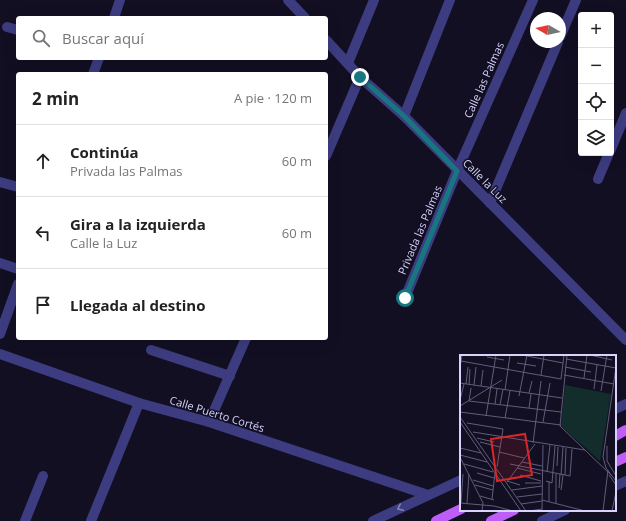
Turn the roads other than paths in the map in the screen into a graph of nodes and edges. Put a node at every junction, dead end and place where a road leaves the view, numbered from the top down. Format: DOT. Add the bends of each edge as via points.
graph roads {
  1 [pos="120,0"];
  2 [pos="288,0"];
  3 [pos="374,0"];
  4 [pos="450,0"];
  5 [pos="533,0"];
  6 [pos="576,0"];
  7 [pos="115,16"];
  8 [pos="303,16"];
  9 [pos="566,23"];
  10 [pos="7,27"];
  11 [pos="16,29"];
  12 [pos="328,42"];
  13 [pos="555,48"];
  14 [pos="97,60"];
  15 [pos="348,63"];
  16 [pos="94,72"];
  17 [pos="360,77"];
  18 [pos="626,113"];
  19 [pos="404,116"];
  20 [pos="614,142"];
  21 [pos="328,151"];
  22 [pos="608,156"];
  23 [pos="457,171"];
  24 [pos="598,179"];
  25 [pos="0,182"];
  26 [pos="16,187"];
  27 [pos="490,203"];
  28 [pos="0,264"];
  29 [pos="16,268"];
  30 [pos="16,290"];
  31 [pos="405,298"];
  32 [pos="0,334"];
  33 [pos="245,340"];
  34 [pos="626,340"];
  35 [pos="151,350"];
  36 [pos="0,354"];
  37 [pos="230,376"];
  38 [pos="139,403"];
  39 [pos="626,404"];
  40 [pos="616,409"];
  41 [pos="209,422"];
  42 [pos="626,430"];
  43 [pos="616,435"];
  44 [pos="626,457"];
  45 [pos="616,462"];
  46 [pos="43,476"];
  47 [pos="460,480"];
  48 [pos="626,481"];
  49 [pos="616,486"];
  50 [pos="428,495"];
  51 [pos="460,509"];
  52 [pos="512,511"];
  53 [pos="563,511"];
  54 [pos="25,521"];
  55 [pos="91,521"];
  56 [pos="373,521"];
  57 [pos="436,521"];
  58 [pos="491,521"];
  59 [pos="542,521"];
  1 -- 7 [label="street"];
  2 -- 8 [label="street"];
  3 -- 15 [label="street"];
  4 -- 19 [label="street"];
  5 -- 23 [label="street, Calle las Palmas"];
  6 -- 9 [label="street"];
  10 -- 11 [label="street"];
  12 -- 15 [label="street, Calle la Luz"];
  13 -- 27 [label="street"];
  14 -- 16 [label="street"];
  15 -- 17 [label="street, Calle la Luz"];
  17 -- 19 [label="street, Calle la Luz"];
  17 -- 21 [label="street"];
  18 -- 20 [label="street"];
  19 -- 23 [label="street, Calle la Luz"];
  22 -- 24 [label="street"];
  23 -- 27 [label="street, Calle la Luz"];
  23 -- 31 [label="street, Privada las Palmas"];
  25 -- 26 [label="street"];
  27 -- 34 [label="street, Calle la Luz"];
  28 -- 29 [label="street"];
  30 -- 32 [label="street"];
  33 -- 37 [label="street"];
  35 -- 37 [label="street"];
  36 -- 38 [label="street, Calle Puerto Cortés"];
  37 -- 41 [label="street"];
  38 -- 41 [label="street, Calle Puerto Cortés"];
  38 -- 55 [label="street"];
  39 -- 40 [label="street"];
  41 -- 50 [label="street, Calle Puerto Cortés"];
  42 -- 43 [label="main road"];
  44 -- 45 [label="main road"];
  46 -- 54 [label="street"];
  47 -- 50 [label="street"];
  48 -- 49 [label="street"];
  50 -- 56 [label="street, one-way"];
  51 -- 57 [label="main road"];
  52 -- 58 [label="main road"];
  53 -- 59 [label="street"];
}
